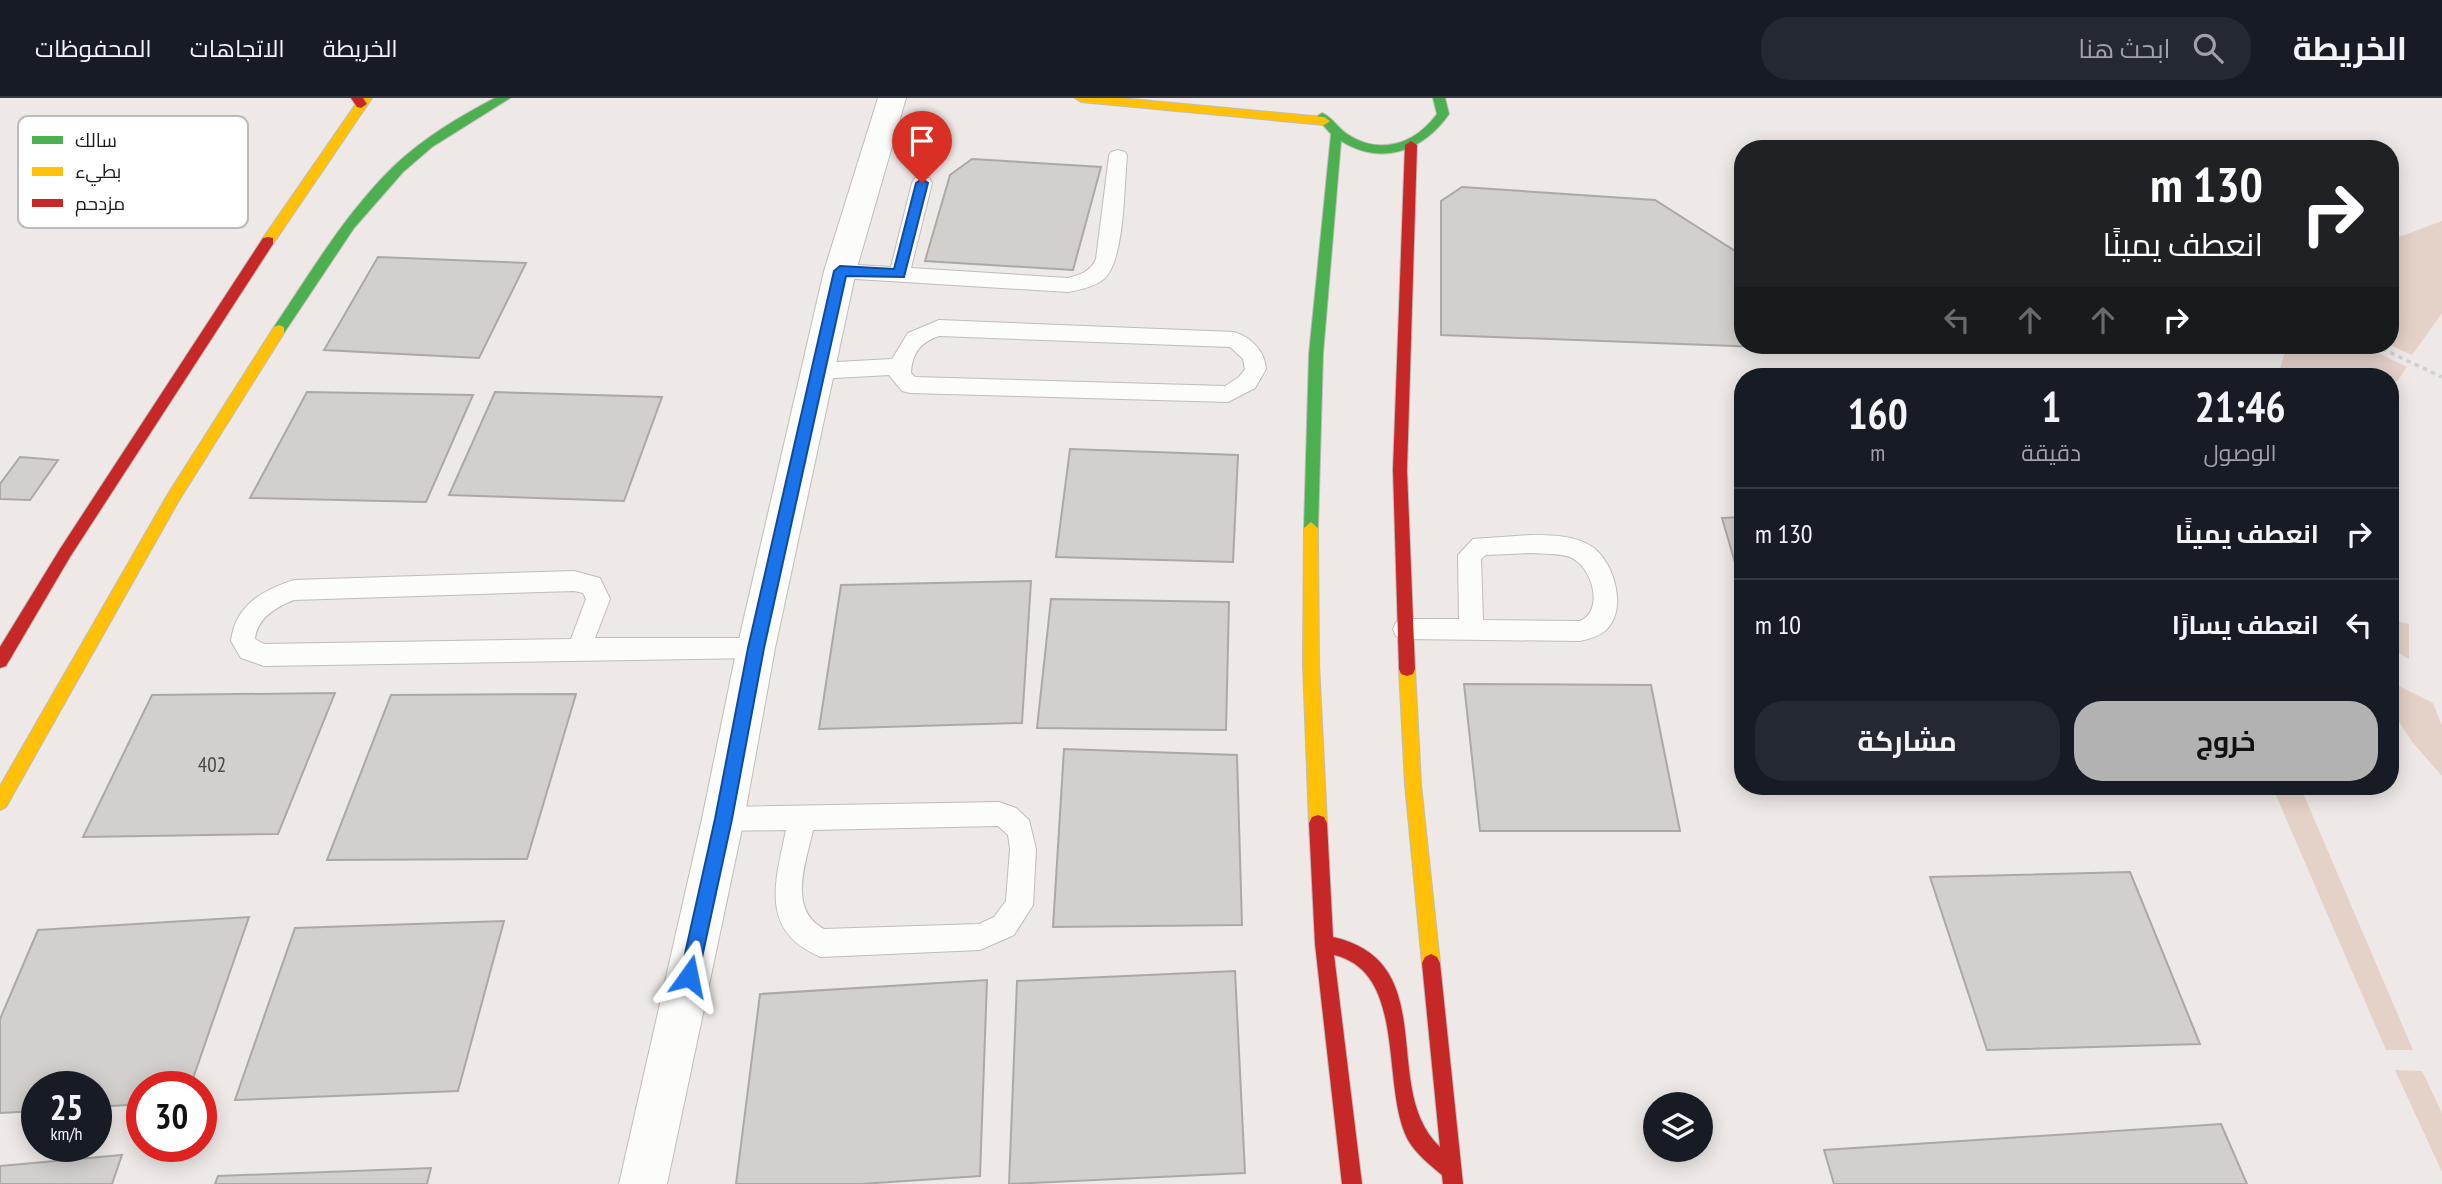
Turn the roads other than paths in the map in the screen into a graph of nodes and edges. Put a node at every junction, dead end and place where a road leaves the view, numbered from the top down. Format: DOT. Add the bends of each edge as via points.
graph roads {
  1 [pos="504,98"];
  2 [pos="892,98"];
  3 [pos="1081,98"];
  4 [pos="1322,98"];
  5 [pos="1438,98"];
  6 [pos="362,100"];
  7 [pos="1324,121"];
  8 [pos="1336,135"];
  9 [pos="1411,145"];
  10 [pos="1118,156"];
  11 [pos="922,183"];
  12 [pos="840,271"];
  13 [pos="900,274"];
  14 [pos="901,366"];
  15 [pos="818,371"];
  16 [pos="1405,629"];
  17 [pos="1471,630"];
  18 [pos="756,648"];
  19 [pos="579,649"];
  20 [pos="0,661"];
  21 [pos="0,802"];
  22 [pos="723,819"];
  23 [pos="802,819"];
  24 [pos="1324,944"];
  25 [pos="1452,1177"];
  26 [pos="643,1184"];
  27 [pos="1352,1184"];
  1 -- 21 [label="street" via="431,139 367,200 235,394"];
  2 -- 12 [label="street"];
  3 -- 7 [label="street"];
  4 -- 7 [label="street"];
  5 -- 9 [label="street" via="1443,114 1440,123 1424,140"];
  6 -- 20 [label="street" via="223,306"];
  7 -- 8 [label="street"];
  8 -- 9 [label="street" via="1371,148"];
  8 -- 24 [label="street" via="1316,354 1311,497 1311,664"];
  9 -- 16 [label="street" via="1400,470"];
  10 -- 13 [label="lane" via="1106,259 1098,274 1089,279 1068,285"];
  11 -- 13 [label="lane"];
  12 -- 13 [label="lane"];
  12 -- 15 [label="street"];
  14 -- 14 [label="lane" via="902,379 916,386 1228,394 1245,387 1255,375 1256,361 1249,348 1216,337 949,328 929,330 912,340"];
  14 -- 15 [label="lane"];
  15 -- 18 [label="street"];
  16 -- 17 [label="lane"];
  16 -- 25 [label="street" via="1413,784"];
  17 -- 17 [label="lane" via="1589,629 1605,608 1598,568 1572,548 1481,546 1469,562"];
  18 -- 19 [label="lane"];
  18 -- 22 [label="street"];
  19 -- 19 [label="lane" via="598,598 592,585 574,581 294,590 262,605 242,635 244,648 264,654"];
  22 -- 23 [label="lane"];
  22 -- 26 [label="street"];
  23 -- 23 [label="lane" via="787,905 790,918 808,938 836,944 980,937 1004,926 1019,905 1022,838 1020,829 1007,817"];
  24 -- 25 [label="street" via="1354,951 1379,972 1390,1001 1406,1110 1422,1144"];
  24 -- 27 [label="street"];
}
